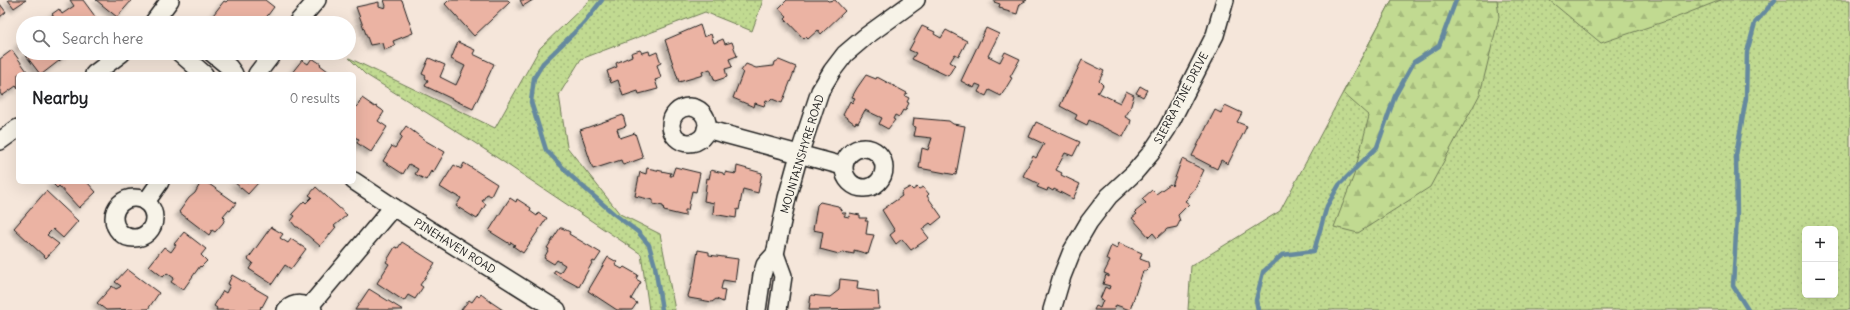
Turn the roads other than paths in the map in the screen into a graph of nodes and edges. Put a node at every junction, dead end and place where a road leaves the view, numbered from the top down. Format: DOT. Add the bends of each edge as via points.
graph roads {
  1 [pos="170,0"];
  2 [pos="317,0"];
  3 [pos="916,0"];
  4 [pos="1225,0"];
  5 [pos="161,16"];
  6 [pos="303,16"];
  7 [pos="113,60"];
  8 [pos="188,60"];
  9 [pos="220,60"];
  10 [pos="268,60"];
  11 [pos="97,72"];
  12 [pos="202,72"];
  13 [pos="233,72"];
  14 [pos="259,72"];
  15 [pos="16,129"];
  16 [pos="706,129"];
  17 [pos="0,141"];
  18 [pos="799,155"];
  19 [pos="843,166"];
  20 [pos="356,181"];
  21 [pos="159,184"];
  22 [pos="146,202"];
  23 [pos="393,207"];
  24 [pos="775,254"];
  25 [pos="311,308"];
  26 [pos="554,309"];
  27 [pos="286,310"];
  28 [pos="757,310"];
  29 [pos="778,310"];
  30 [pos="1052,310"];
  1 -- 5 [label="street"];
  2 -- 6 [label="street"];
  3 -- 18 [label="street, MOUNTAINSHYRE ROAD" via="865,37 845,54 832,71 820,92"];
  4 -- 30 [label="street, SIERRA PINE DRIVE" via="1215,35 1167,129 1138,168 1109,196 1089,222 1072,250"];
  7 -- 11 [label="street"];
  8 -- 12 [label="street"];
  9 -- 13 [label="street"];
  10 -- 14 [label="street"];
  15 -- 17 [label="street"];
  16 -- 18 [label="street"];
  18 -- 19 [label="street"];
  18 -- 24 [label="street, MOUNTAINSHYRE ROAD"];
  20 -- 23 [label="street, PINEHAVEN ROAD"];
  21 -- 22 [label="street"];
  23 -- 25 [label="street"];
  23 -- 26 [label="street, PINEHAVEN ROAD"];
  24 -- 28 [label="street, MOUNTAINSHYRE ROAD" via="765,265"];
  24 -- 29 [label="street" via="783,276"];
  25 -- 27 [label="street" via="301,304"];
}
